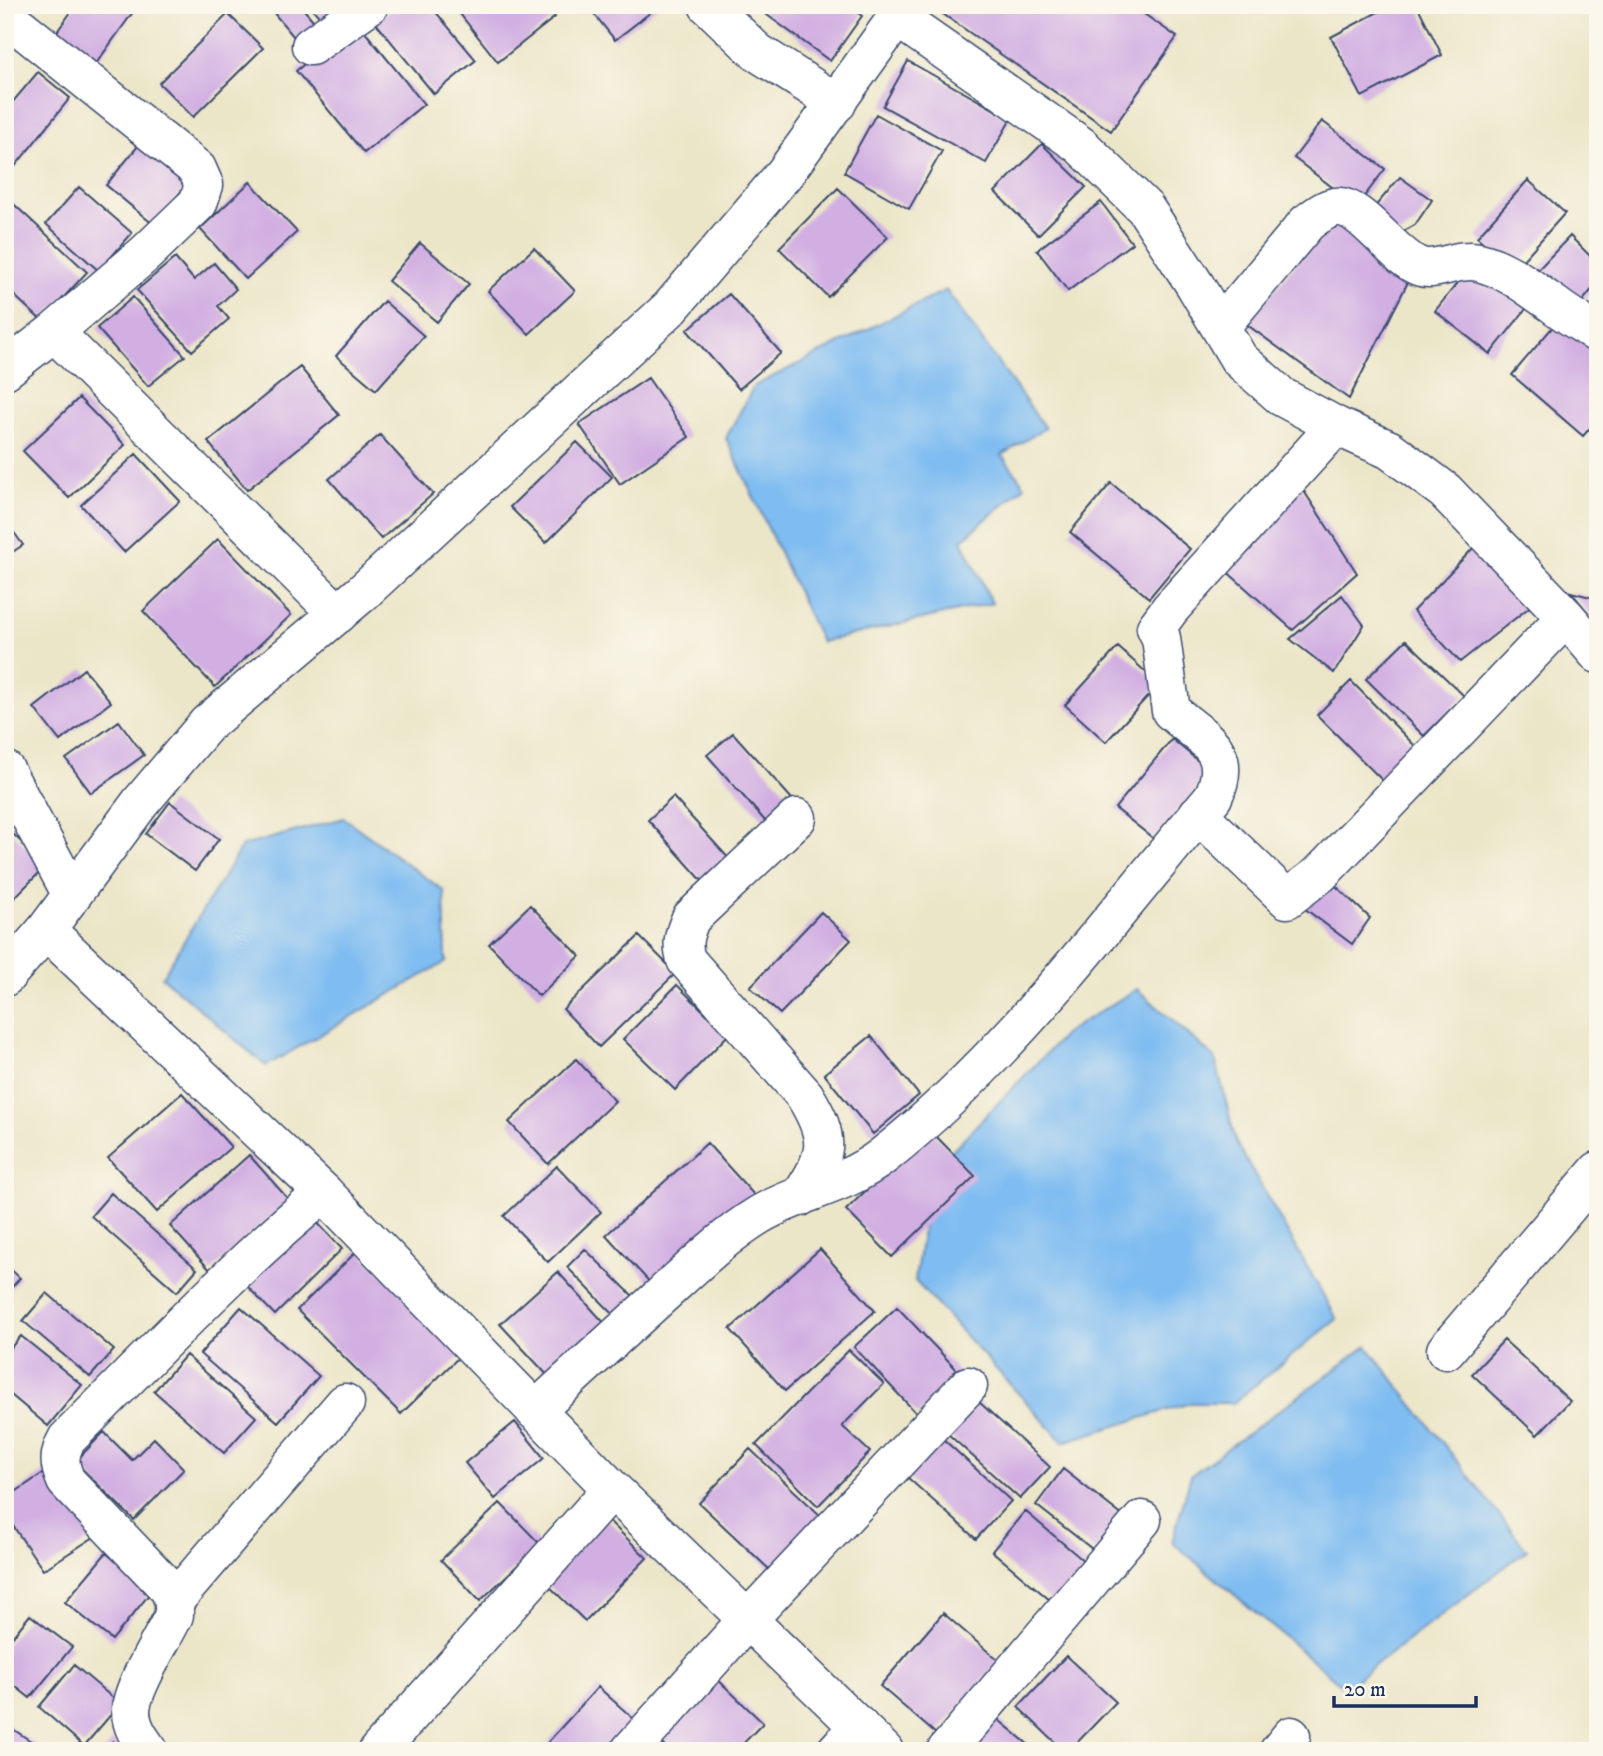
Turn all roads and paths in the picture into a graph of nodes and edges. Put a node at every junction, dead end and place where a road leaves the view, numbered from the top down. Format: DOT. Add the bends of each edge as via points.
graph roads {
  1 [pos="369,5"];
  2 [pos="708,5"];
  3 [pos="902,11"];
  4 [pos="5,15"];
  5 [pos="311,46"];
  6 [pos="837,103"];
  7 [pos="1220,327"];
  8 [pos="54,332"];
  9 [pos="1598,334"];
  10 [pos="5,370"];
  11 [pos="1336,426"];
  12 [pos="338,614"];
  13 [pos="1566,617"];
  14 [pos="1598,654"];
  15 [pos="5,770"];
  16 [pos="1198,814"];
  17 [pos="797,818"];
  18 [pos="72,895"];
  19 [pos="46,930"];
  20 [pos="5,977"];
  21 [pos="1598,1171"];
  22 [pos="324,1193"];
  23 [pos="800,1197"];
  24 [pos="1446,1350"];
  25 [pos="968,1386"];
  26 [pos="345,1403"];
  27 [pos="535,1411"];
  28 [pos="612,1489"];
  29 [pos="1142,1520"];
  30 [pos="174,1601"];
  31 [pos="748,1619"];
  32 [pos="860,1742"];
  33 [pos="149,1751"];
  34 [pos="378,1751"];
  35 [pos="629,1751"];
  36 [pos="946,1751"];
  1 -- 5 [label="street"];
  2 -- 6 [label="street" via="757,52"];
  3 -- 6 [label="street"];
  3 -- 7 [label="street" via="1080,145 1145,208"];
  4 -- 8 [label="street" via="197,169 204,185 198,203"];
  6 -- 12 [label="street" via="785,173 670,308"];
  7 -- 9 [label="street" via="1307,223 1336,206 1352,211 1421,267 1475,261 1498,268"];
  7 -- 11 [label="street" via="1239,359 1282,397"];
  8 -- 10 [label="street"];
  8 -- 12 [label="street"];
  11 -- 13 [label="street" via="1390,450 1445,491"];
  11 -- 16 [label="street" via="1156,628 1171,711 1214,748 1220,761 1222,779"];
  12 -- 18 [label="street" via="207,724 140,803"];
  13 -- 14 [label="street"];
  13 -- 16 [label="street" via="1320,874 1287,899"];
  15 -- 18 [label="street"];
  16 -- 23 [label="street" via="995,1055 881,1157 845,1180"];
  17 -- 23 [label="street" via="691,918 682,947 686,960 820,1119 824,1144 820,1167"];
  18 -- 19 [label="street"];
  19 -- 20 [label="street"];
  19 -- 22 [label="street"];
  21 -- 24 [label="street"];
  22 -- 27 [label="street"];
  22 -- 30 [label="street" via="285,1224 66,1439 61,1451 59,1465 66,1481 169,1589"];
  23 -- 27 [label="street" via="760,1214 712,1250"];
  25 -- 31 [label="street"];
  26 -- 30 [label="street"];
  27 -- 28 [label="street"];
  28 -- 31 [label="street"];
  28 -- 34 [label="street"];
  29 -- 36 [label="street"];
  30 -- 33 [label="street" via="174,1615 135,1692 131,1711 134,1730"];
  31 -- 32 [label="street"];
  31 -- 35 [label="street"];
}
